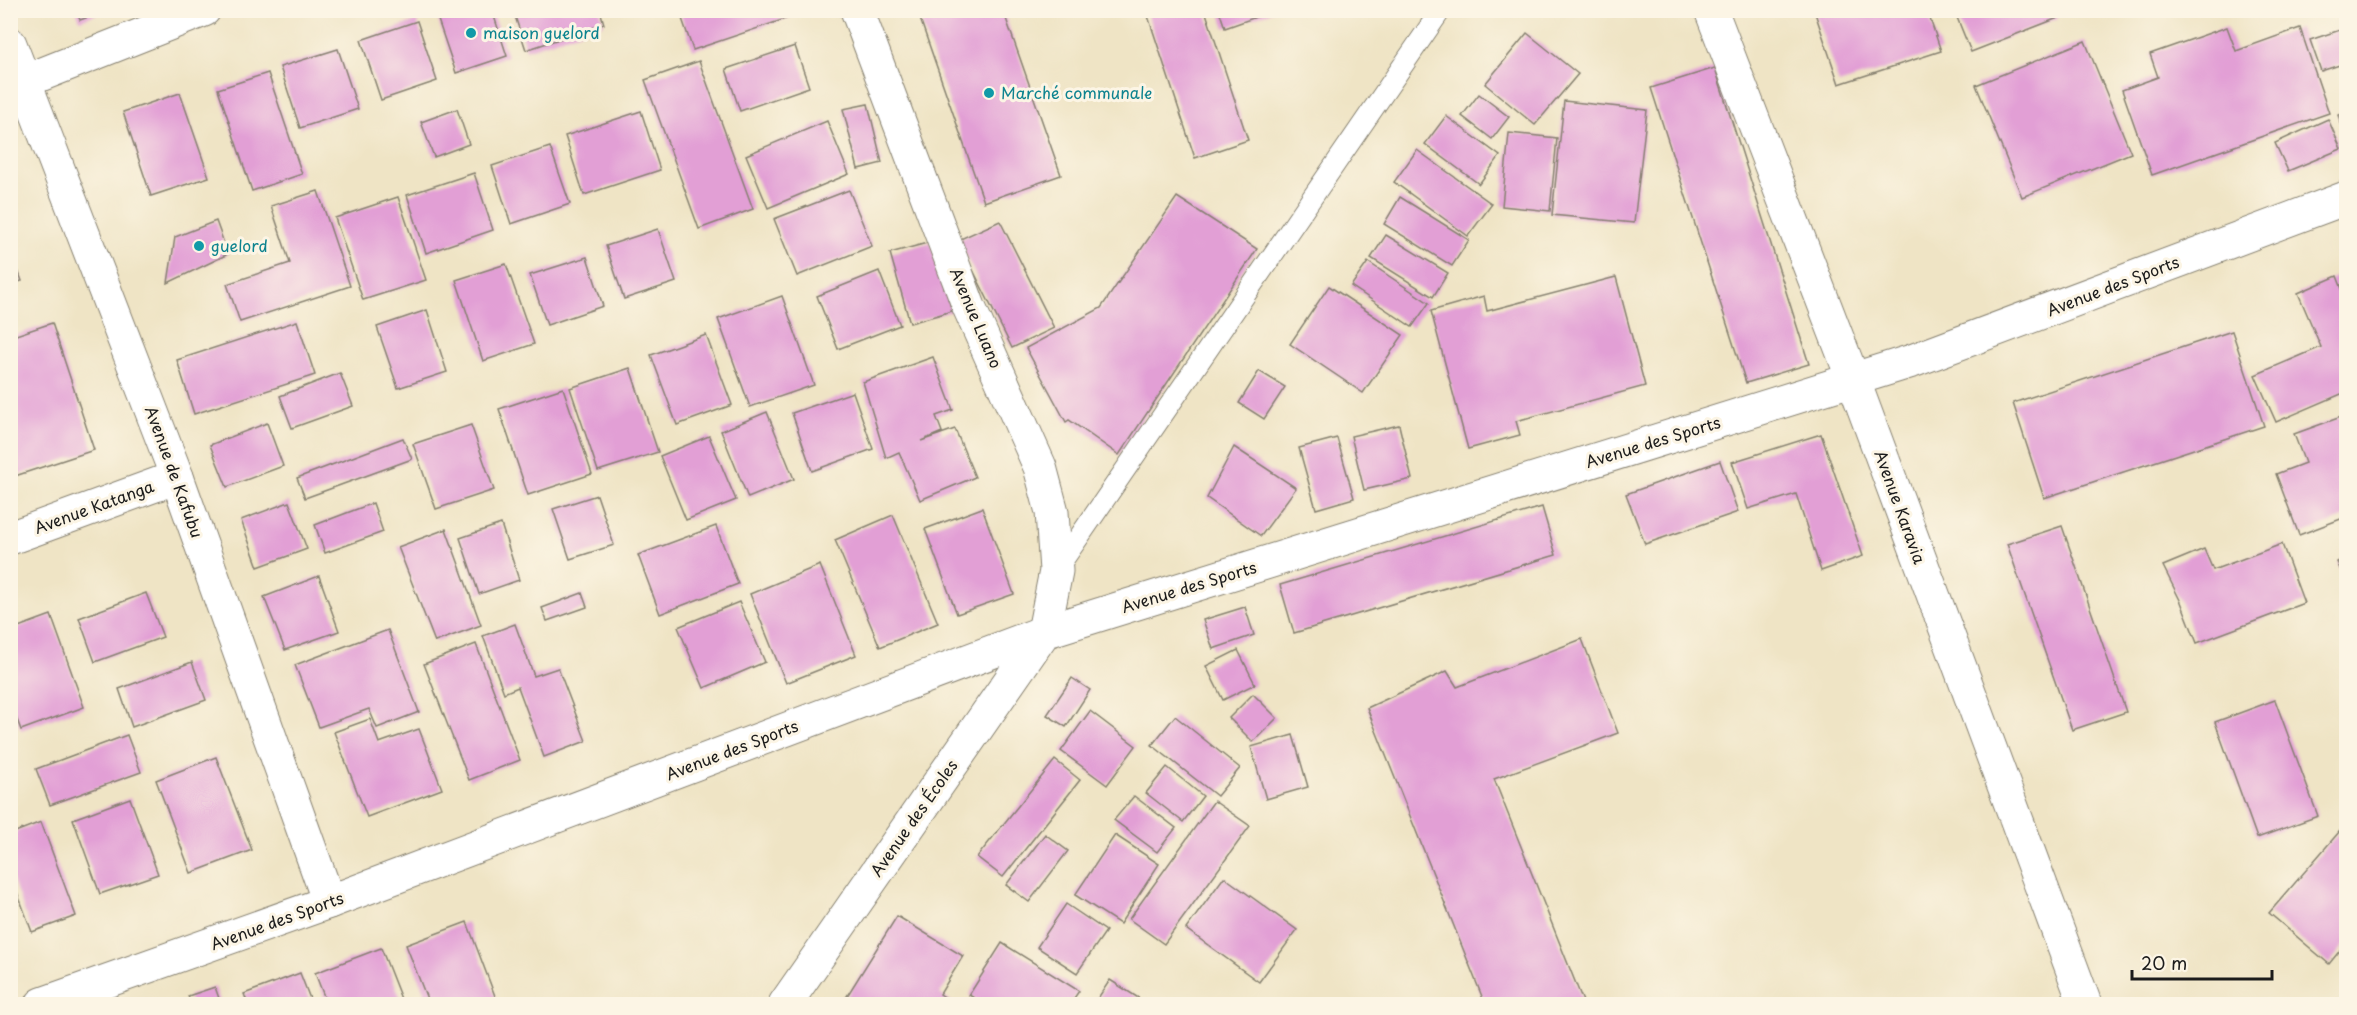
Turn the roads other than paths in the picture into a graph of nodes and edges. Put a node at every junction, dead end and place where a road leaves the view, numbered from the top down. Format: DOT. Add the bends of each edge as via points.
graph roads {
  1 [pos="204,10"];
  2 [pos="857,10"];
  3 [pos="1441,10"];
  4 [pos="1711,10"];
  5 [pos="10,44"];
  6 [pos="17,84"];
  7 [pos="2346,198"];
  8 [pos="1853,380"];
  9 [pos="177,477"];
  10 [pos="10,538"];
  11 [pos="1056,571"];
  12 [pos="1044,632"];
  13 [pos="329,902"];
  14 [pos="42,1005"];
  15 [pos="785,1005"];
  16 [pos="2085,1005"];
  1 -- 6 [label="street"];
  2 -- 11 [label="street, Avenue Luano" via="969,307 1040,467 1052,512"];
  3 -- 11 [label="lane"];
  4 -- 8 [label="street, Avenue Karavia"];
  5 -- 6 [label="street, Avenue de Kafubu"];
  6 -- 9 [label="street, Avenue de Kafubu"];
  7 -- 8 [label="street, Avenue des Sports"];
  8 -- 12 [label="street, Avenue des Sports"];
  8 -- 16 [label="street, Avenue Karavia"];
  9 -- 10 [label="street, Avenue Katanga"];
  9 -- 13 [label="street, Avenue de Kafubu"];
  11 -- 12 [label="street, Avenue Luano"];
  12 -- 13 [label="street, Avenue des Sports"];
  12 -- 15 [label="street, Avenue des Écoles"];
  13 -- 14 [label="street, Avenue des Sports"];
}
